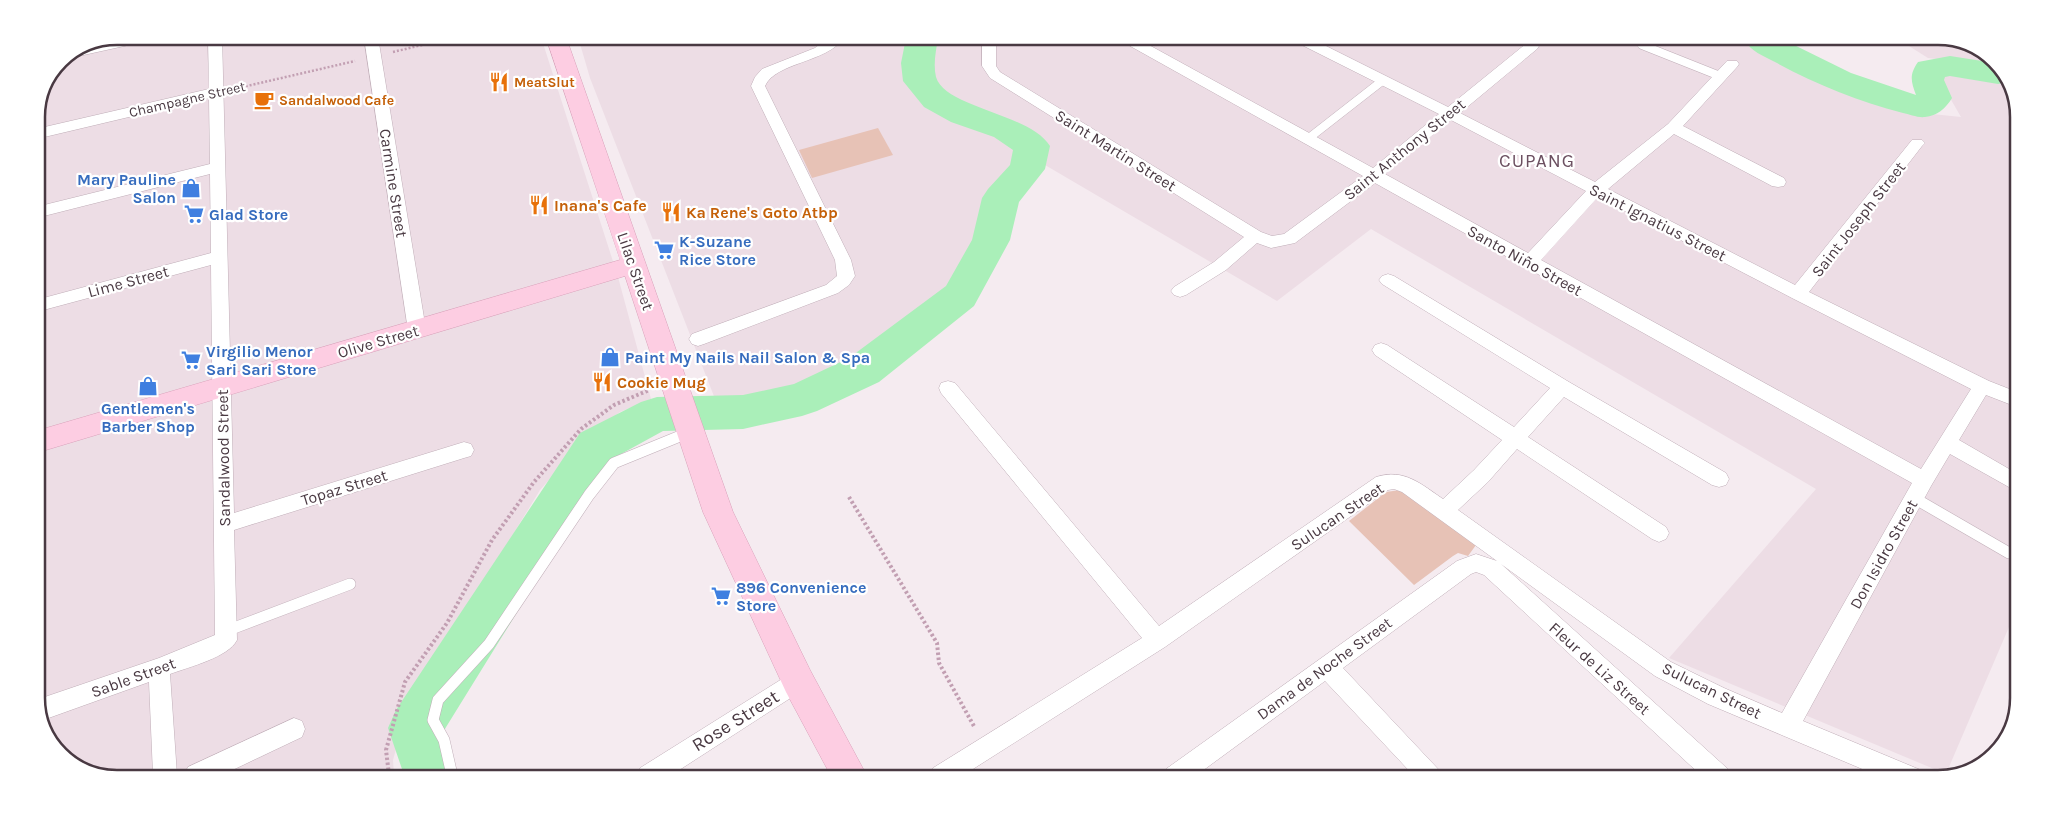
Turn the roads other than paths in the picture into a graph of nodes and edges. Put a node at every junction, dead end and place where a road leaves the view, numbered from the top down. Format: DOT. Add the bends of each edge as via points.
graph roads {
  1 [pos="215,45"];
  2 [pos="372,45"];
  3 [pos="559,45"];
  4 [pos="827,45"];
  5 [pos="989,45"];
  6 [pos="1139,45"];
  7 [pos="1313,45"];
  8 [pos="1642,45"];
  9 [pos="1532,46"];
  10 [pos="1732,64"];
  11 [pos="1720,76"];
  12 [pos="1382,80"];
  13 [pos="216,92"];
  14 [pos="1449,113"];
  15 [pos="1673,127"];
  16 [pos="45,132"];
  17 [pos="1310,138"];
  18 [pos="1917,143"];
  19 [pos="217,167"];
  20 [pos="1373,176"];
  21 [pos="1778,182"];
  22 [pos="1596,190"];
  23 [pos="45,211"];
  24 [pos="1255,236"];
  25 [pos="1272,242"];
  26 [pos="219,257"];
  27 [pos="1530,262"];
  28 [pos="634,265"];
  29 [pos="1388,280"];
  30 [pos="1180,291"];
  31 [pos="1798,294"];
  32 [pos="45,304"];
  33 [pos="417,330"];
  34 [pos="698,339"];
  35 [pos="1381,350"];
  36 [pos="1982,386"];
  37 [pos="222,387"];
  38 [pos="1562,387"];
  39 [pos="948,388"];
  40 [pos="2010,397"];
  41 [pos="689,425"];
  42 [pos="45,439"];
  43 [pos="1514,439"];
  44 [pos="1947,443"];
  45 [pos="464,450"];
  46 [pos="1719,479"];
  47 [pos="2010,480"];
  48 [pos="1919,489"];
  49 [pos="1444,511"];
  50 [pos="224,525"];
  51 [pos="1659,533"];
  52 [pos="2008,553"];
  53 [pos="1476,563"];
  54 [pos="350,584"];
  55 [pos="226,635"];
  56 [pos="1158,640"];
  57 [pos="1326,666"];
  58 [pos="159,668"];
  59 [pos="798,682"];
  60 [pos="46,708"];
  61 [pos="1788,725"];
  62 [pos="294,729"];
  63 [pos="165,770"];
  64 [pos="207,770"];
  65 [pos="451,770"];
  66 [pos="658,770"];
  67 [pos="847,770"];
  68 [pos="951,770"];
  69 [pos="1184,770"];
  70 [pos="1424,770"];
  71 [pos="1712,770"];
  72 [pos="1894,770"];
  1 -- 13 [label="street, Sandalwood Street"];
  2 -- 33 [label="street, Carmine Street"];
  3 -- 28 [label="main road, Lilac Street"];
  4 -- 34 [label="street" via="767,72 758,86 842,260 846,276 832,289"];
  5 -- 24 [label="street, Saint Martin Street" via="989,66 995,75"];
  6 -- 17 [label="street, Santo Niño Street"];
  7 -- 12 [label="street, Saint Ignatius Street"];
  8 -- 11 [label="lane"];
  9 -- 14 [label="street, Saint Anthony Street"];
  10 -- 11 [label="street"];
  11 -- 15 [label="street"];
  12 -- 14 [label="street, Saint Ignatius Street"];
  12 -- 17 [label="lane"];
  13 -- 16 [label="street, Champagne Street"];
  13 -- 19 [label="street, Sandalwood Street"];
  14 -- 20 [label="street, Saint Anthony Street"];
  14 -- 22 [label="street, Saint Ignatius Street"];
  15 -- 21 [label="street"];
  15 -- 22 [label="street"];
  17 -- 20 [label="street, Santo Niño Street"];
  18 -- 31 [label="street, Saint Joseph Street"];
  19 -- 23 [label="street"];
  19 -- 26 [label="street, Sandalwood Street"];
  20 -- 25 [label="street, Saint Anthony Street" via="1289,239"];
  20 -- 27 [label="street, Santo Niño Street"];
  22 -- 27 [label="street"];
  22 -- 31 [label="street, Saint Ignatius Street"];
  24 -- 25 [label="street, Saint Martin Street"];
  24 -- 30 [label="street" via="1220,266"];
  26 -- 32 [label="street, Lime Street"];
  26 -- 37 [label="street, Sandalwood Street"];
  27 -- 48 [label="street, Santo Niño Street"];
  28 -- 33 [label="main road, Olive Street"];
  28 -- 41 [label="main road, Lilac Street"];
  29 -- 38 [label="street"];
  31 -- 36 [label="street, Saint Ignatius Street"];
  33 -- 37 [label="main road, Olive Street"];
  35 -- 43 [label="street"];
  36 -- 40 [label="street, Saint Ignatius Street"];
  36 -- 44 [label="street, Don Isidro Street"];
  37 -- 42 [label="main road, Olive Street"];
  37 -- 50 [label="street, Sandalwood Street"];
  38 -- 43 [label="street"];
  38 -- 46 [label="street"];
  39 -- 56 [label="street"];
  41 -- 59 [label="main road, Lilac Street" via="718,512"];
  41 -- 65 [label="lane" via="614,463 489,644 438,700 433,720 444,740"];
  43 -- 49 [label="street"];
  43 -- 51 [label="street"];
  44 -- 47 [label="street"];
  44 -- 48 [label="street, Don Isidro Street"];
  45 -- 50 [label="street, Topaz Street"];
  48 -- 52 [label="lane"];
  48 -- 61 [label="street, Don Isidro Street"];
  49 -- 56 [label="street, Sulucan Street" via="1402,483 1383,483"];
  49 -- 61 [label="street, Sulucan Street" via="1663,668 1716,696"];
  50 -- 55 [label="street, Sandalwood Street"];
  53 -- 57 [label="street, Dama de Noche Street" via="1464,567"];
  53 -- 71 [label="street, Fleur de Liz Street" via="1491,568"];
  54 -- 55 [label="lane"];
  55 -- 58 [label="street, Sable Street" via="216,646"];
  56 -- 68 [label="street, Sulucan Street"];
  57 -- 69 [label="street, Dama de Noche Street"];
  57 -- 70 [label="street"];
  58 -- 60 [label="street, Sable Street"];
  58 -- 63 [label="street"];
  59 -- 66 [label="street, Rose Street"];
  59 -- 67 [label="main road, Lilac Street"];
  61 -- 72 [label="street, Sulucan Street"];
  62 -- 64 [label="street"];
}
